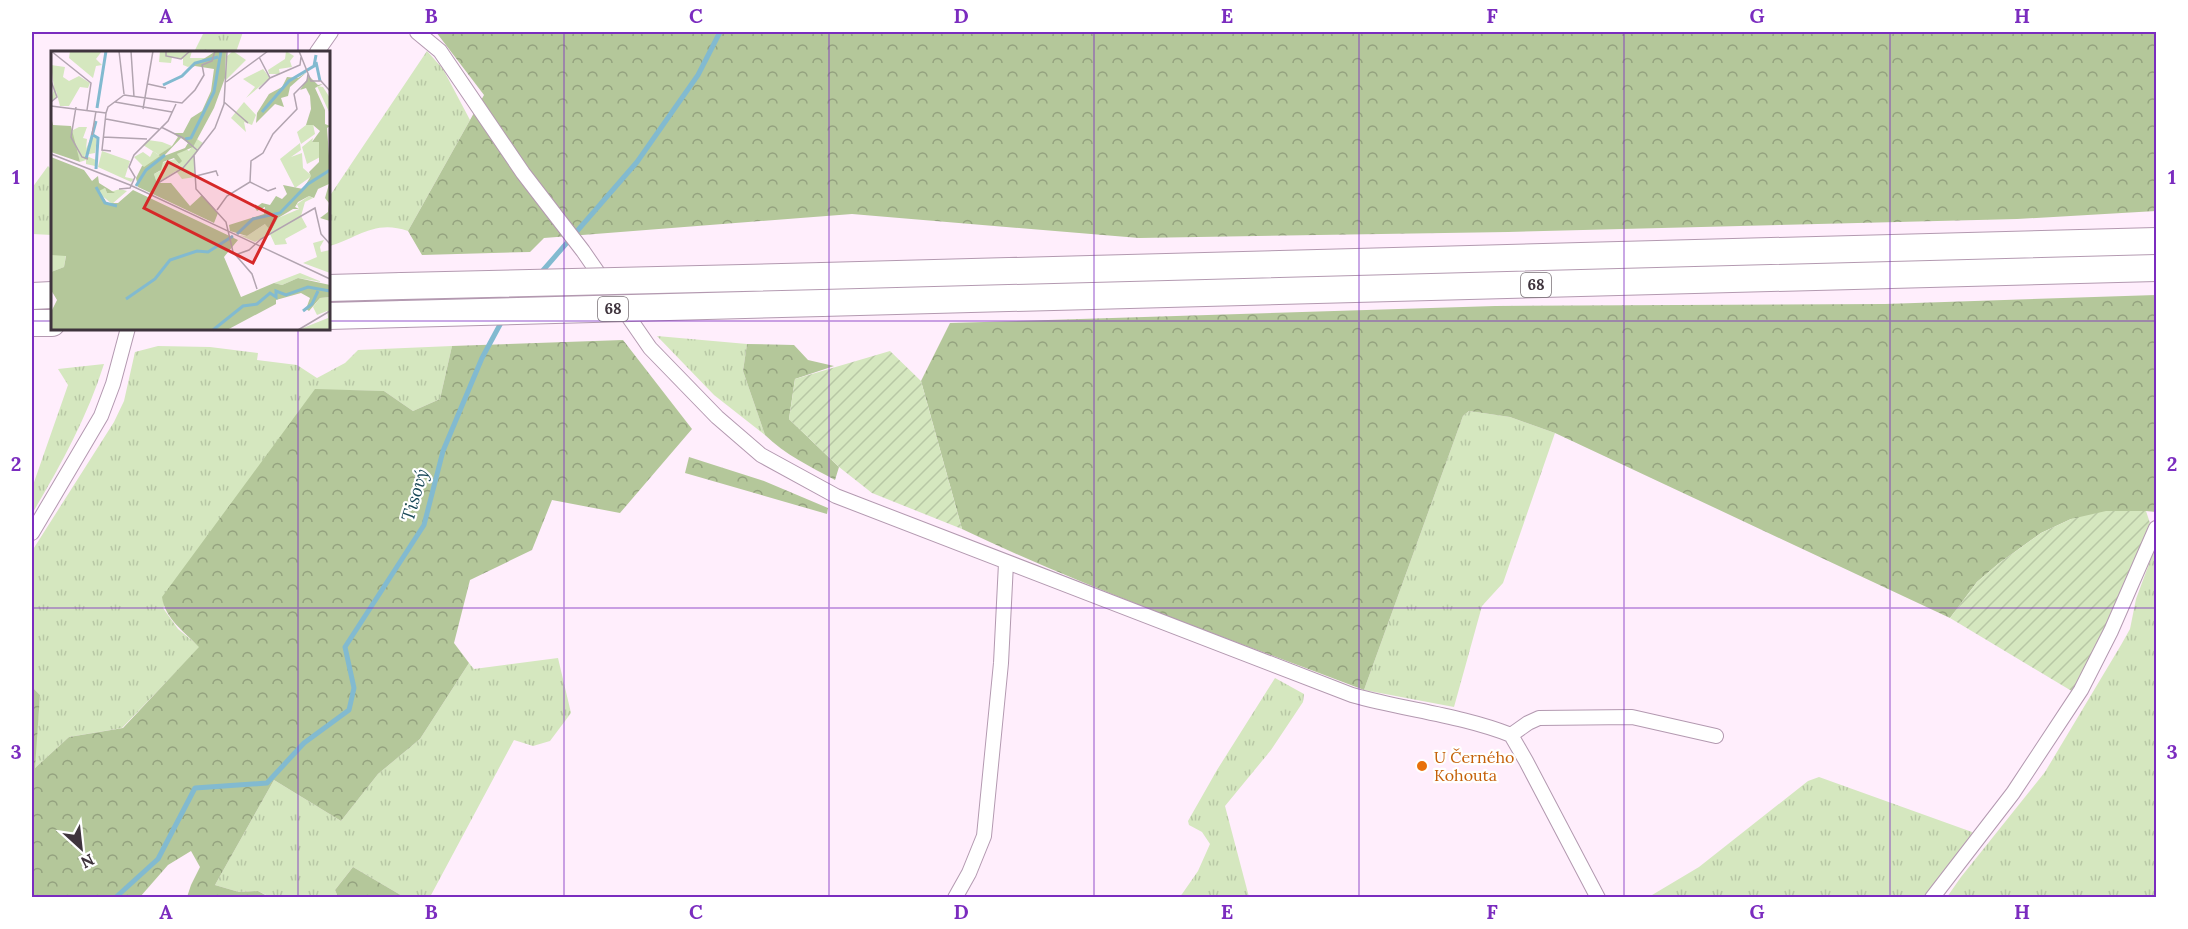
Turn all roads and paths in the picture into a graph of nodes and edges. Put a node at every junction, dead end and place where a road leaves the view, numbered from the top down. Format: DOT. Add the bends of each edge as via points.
graph roads {
  1 [pos="331,32"];
  2 [pos="417,32"];
  3 [pos="318,51"];
  4 [pos="2157,240"];
  5 [pos="2157,268"];
  6 [pos="330,288"];
  7 [pos="32,296"];
  8 [pos="51,296"];
  9 [pos="330,316"];
  10 [pos="32,323"];
  11 [pos="51,323"];
  12 [pos="127,330"];
  13 [pos="2157,528"];
  14 [pos="32,533"];
  15 [pos="1006,562"];
  16 [pos="1511,735"];
  17 [pos="1716,736"];
  18 [pos="955,897"];
  19 [pos="1598,897"];
  20 [pos="1932,897"];
  1 -- 3 [label="street"];
  2 -- 15 [label="street" via="440,51 650,348 717,417 761,455 836,496"];
  4 -- 6 [label="highway, 68, bridge"];
  5 -- 9 [label="highway, 68, bridge"];
  7 -- 8 [label="highway"];
  10 -- 11 [label="highway"];
  12 -- 14 [label="street" via="101,416"];
  13 -- 20 [label="street" via="2081,690 2013,793"];
  15 -- 16 [label="street" via="1352,695"];
  15 -- 18 [label="street" via="1001,663 984,836"];
  16 -- 17 [label="street" via="1539,718 1632,717"];
  16 -- 19 [label="street"];
}
